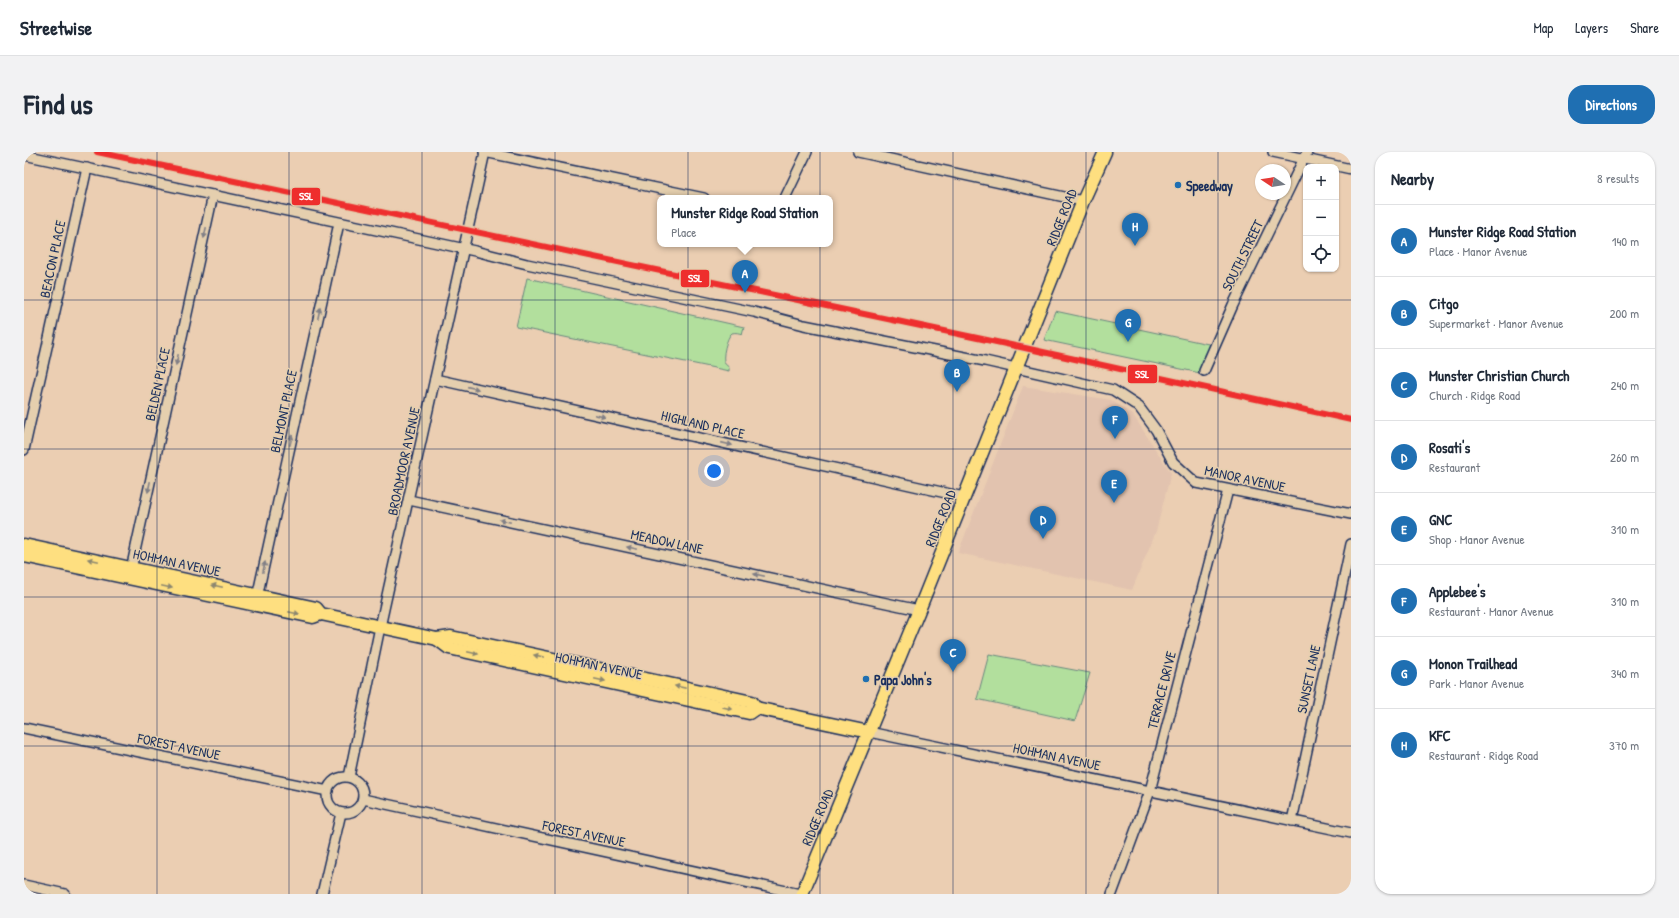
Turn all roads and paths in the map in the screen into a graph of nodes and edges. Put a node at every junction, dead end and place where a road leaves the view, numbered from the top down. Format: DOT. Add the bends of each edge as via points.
graph roads {
  1 [pos="485,152"];
  2 [pos="807,152"];
  3 [pos="858,152"];
  4 [pos="1105,152"];
  5 [pos="1273,152"];
  6 [pos="24,155"];
  7 [pos="1305,155"];
  8 [pos="87,168"];
  9 [pos="1351,169"];
  10 [pos="213,195"];
  11 [pos="690,195"];
  12 [pos="786,195"];
  13 [pos="1083,202"];
  14 [pos="339,223"];
  15 [pos="464,249"];
  16 [pos="1017,368"];
  17 [pos="1204,371"];
  18 [pos="435,379"];
  19 [pos="24,450"];
  20 [pos="1228,490"];
  21 [pos="964,498"];
  22 [pos="409,500"];
  23 [pos="1351,514"];
  24 [pos="1351,544"];
  25 [pos="24,545"];
  26 [pos="24,556"];
  27 [pos="130,573"];
  28 [pos="257,600"];
  29 [pos="919,610"];
  30 [pos="380,627"];
  31 [pos="24,728"];
  32 [pos="869,732"];
  33 [pos="349,777"];
  34 [pos="328,790"];
  35 [pos="1150,791"];
  36 [pos="363,799"];
  37 [pos="341,813"];
  38 [pos="1292,821"];
  39 [pos="1351,833"];
  40 [pos="28,888"];
  41 [pos="66,894"];
  42 [pos="322,894"];
  43 [pos="801,894"];
  44 [pos="1112,894"];
  1 -- 11 [label="street"];
  1 -- 15 [label="street, BROADMOOR AVENUE"];
  2 -- 12 [label="street"];
  3 -- 13 [label="street"];
  4 -- 13 [label="main road, RIDGE ROAD"];
  5 -- 7 [label="street"];
  6 -- 8 [label="street, MANOR AVENUE"];
  7 -- 9 [label="street"];
  7 -- 17 [label="street, SOUTH STREET"];
  8 -- 10 [label="street, MANOR AVENUE"];
  8 -- 19 [label="street, BEACON PLACE"];
  10 -- 14 [label="street, MANOR AVENUE"];
  10 -- 27 [label="street, BELDEN PLACE, one-way"];
  13 -- 16 [label="main road, RIDGE ROAD"];
  14 -- 15 [label="street, MANOR AVENUE"];
  28 -- 14 [label="street, BELMONT PLACE, one-way"];
  15 -- 16 [label="street, MANOR AVENUE" via="804,325"];
  15 -- 18 [label="street, BROADMOOR AVENUE"];
  16 -- 20 [label="street, MANOR AVENUE" via="1113,390 1139,408 1156,430 1173,462 1196,483"];
  16 -- 21 [label="main road, RIDGE ROAD"];
  18 -- 21 [label="street, HIGHLAND PLACE, one-way"];
  18 -- 22 [label="street, BROADMOOR AVENUE"];
  20 -- 23 [label="street, MANOR AVENUE"];
  20 -- 35 [label="street, TERRACE DRIVE"];
  21 -- 29 [label="main road, RIDGE ROAD"];
  29 -- 22 [label="street, MEADOW LANE, one-way"];
  22 -- 30 [label="street, BROADMOOR AVENUE"];
  24 -- 38 [label="street, SUNSET LANE"];
  27 -- 25 [label="main road, HOHMAN AVENUE, one-way"];
  26 -- 27 [label="main road, HOHMAN AVENUE"];
  27 -- 28 [label="main road, HOHMAN AVENUE"];
  28 -- 30 [label="main road, HOHMAN AVENUE" via="313,617 321,614"];
  29 -- 32 [label="main road, RIDGE ROAD"];
  30 -- 32 [label="main road, HOHMAN AVENUE" via="437,639 449,648 749,713 756,708"];
  30 -- 33 [label="street, BROADMOOR AVENUE"];
  31 -- 34 [label="street, FOREST AVENUE"];
  32 -- 35 [label="street, HOHMAN AVENUE"];
  32 -- 43 [label="main road, RIDGE ROAD"];
  33 -- 34 [label="street" via="333,781"];
  33 -- 36 [label="street" via="361,785"];
  34 -- 37 [label="street" via="327,796 331,807"];
  35 -- 38 [label="street, HOHMAN AVENUE"];
  35 -- 44 [label="street, TERRACE DRIVE"];
  36 -- 37 [label="street" via="357,809 347,814"];
  36 -- 43 [label="street, FOREST AVENUE"];
  37 -- 42 [label="street"];
  38 -- 39 [label="street, HOHMAN AVENUE"];
  40 -- 41 [label="street"];
}
